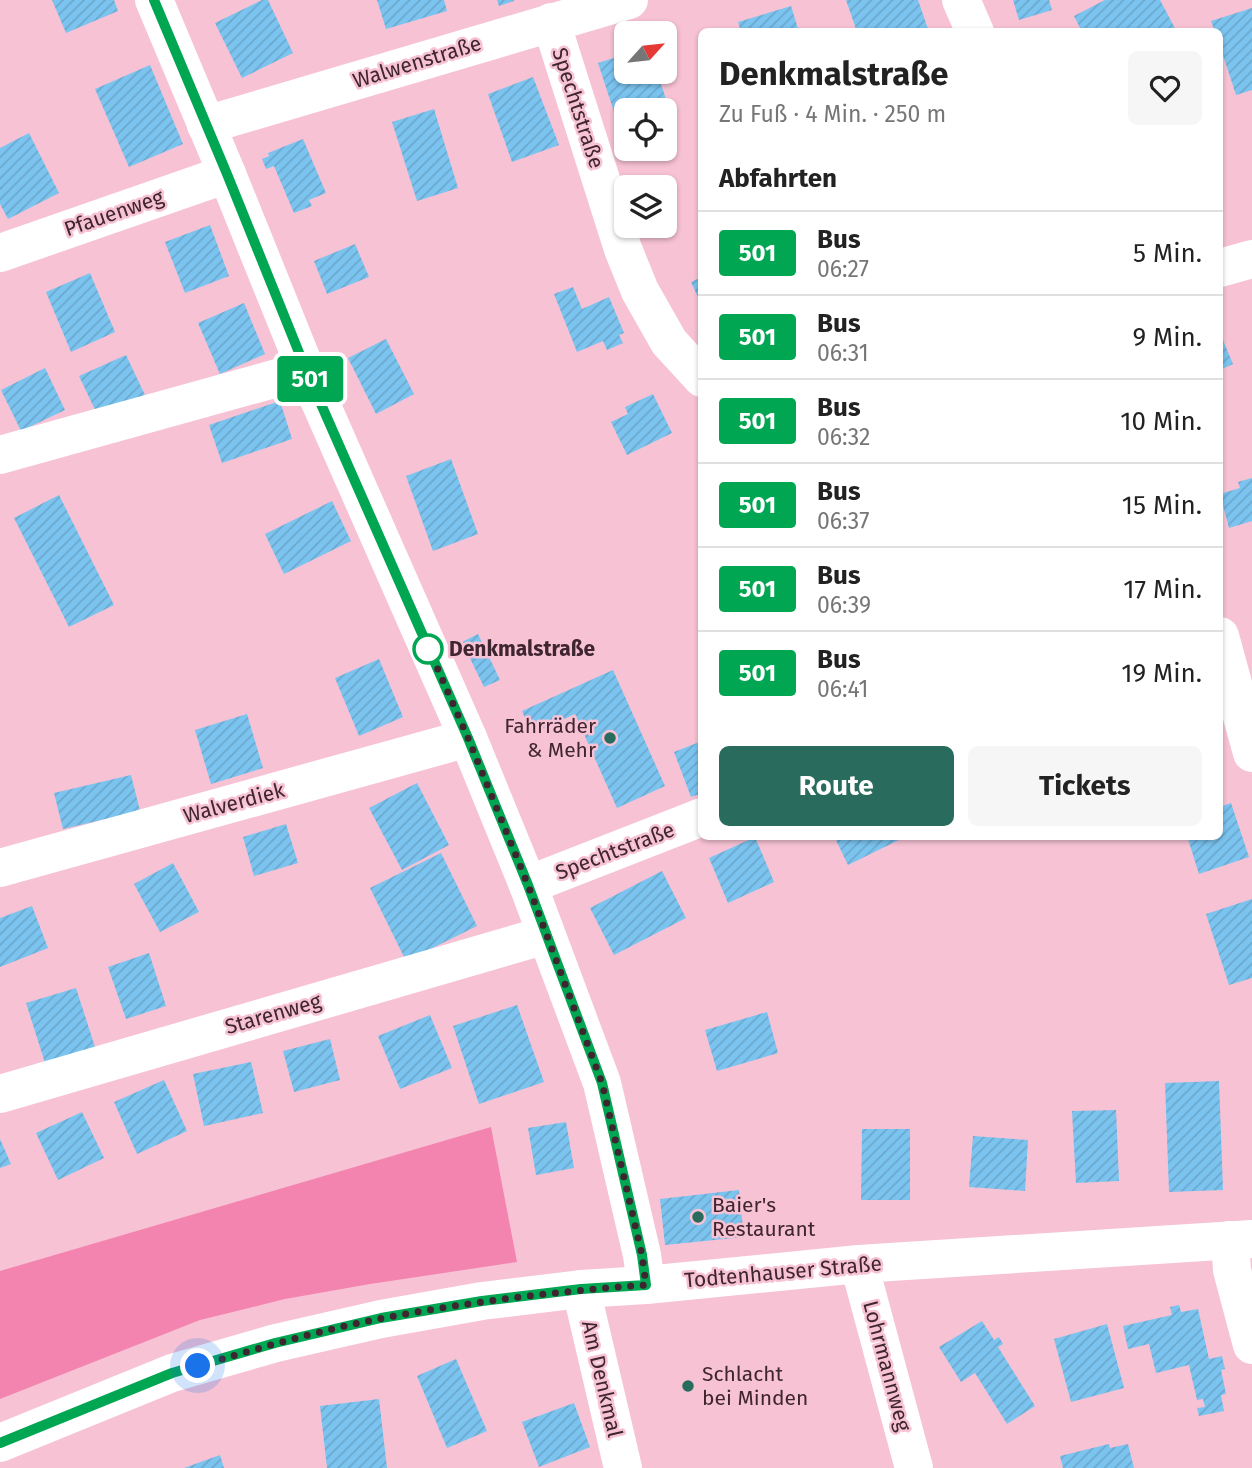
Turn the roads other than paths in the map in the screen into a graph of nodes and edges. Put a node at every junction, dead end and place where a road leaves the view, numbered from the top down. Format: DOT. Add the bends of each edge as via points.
graph roads {
  1 [pos="154,0"];
  2 [pos="629,0"];
  3 [pos="961,0"];
  4 [pos="551,22"];
  5 [pos="973,28"];
  6 [pos="206,125"];
  7 [pos="227,174"];
  8 [pos="0,253"];
  9 [pos="1252,259"];
  10 [pos="1223,267"];
  11 [pos="306,370"];
  12 [pos="698,374"];
  13 [pos="0,455"];
  14 [pos="1223,647"];
  15 [pos="468,738"];
  16 [pos="1252,753"];
  17 [pos="698,819"];
  18 [pos="0,868"];
  19 [pos="528,885"];
  20 [pos="546,935"];
  21 [pos="0,1094"];
  22 [pos="1241,1240"];
  23 [pos="859,1264"];
  24 [pos="646,1285"];
  25 [pos="581,1289"];
  26 [pos="1252,1345"];
  27 [pos="0,1443"];
  28 [pos="623,1468"];
  29 [pos="914,1468"];
  1 -- 6 [label="street"];
  2 -- 4 [label="street, Walwenstraße"];
  3 -- 5 [label="street"];
  4 -- 6 [label="street, Walwenstraße"];
  4 -- 12 [label="street, Spechtstraße" via="640,291 669,342"];
  6 -- 7 [label="street"];
  7 -- 8 [label="street, Pfauenweg"];
  7 -- 11 [label="street"];
  9 -- 10 [label="street"];
  11 -- 13 [label="street"];
  11 -- 15 [label="street"];
  14 -- 16 [label="street"];
  15 -- 18 [label="street, Walverdiek"];
  15 -- 19 [label="street"];
  17 -- 19 [label="street, Spechtstraße"];
  19 -- 20 [label="street"];
  20 -- 21 [label="street, Starenweg"];
  20 -- 24 [label="street" via="602,1083"];
  22 -- 23 [label="street, Todtenhauser Straße"];
  22 -- 26 [label="street" via="1232,1270"];
  23 -- 24 [label="street, Todtenhauser Straße"];
  23 -- 29 [label="street, Lohrmannweg"];
  24 -- 25 [label="street, Todtenhauser Straße"];
  25 -- 27 [label="street, Todtenhauser Straße" via="381,1318 275,1343 172,1373"];
  25 -- 28 [label="street, Am Denkmal"];
}
